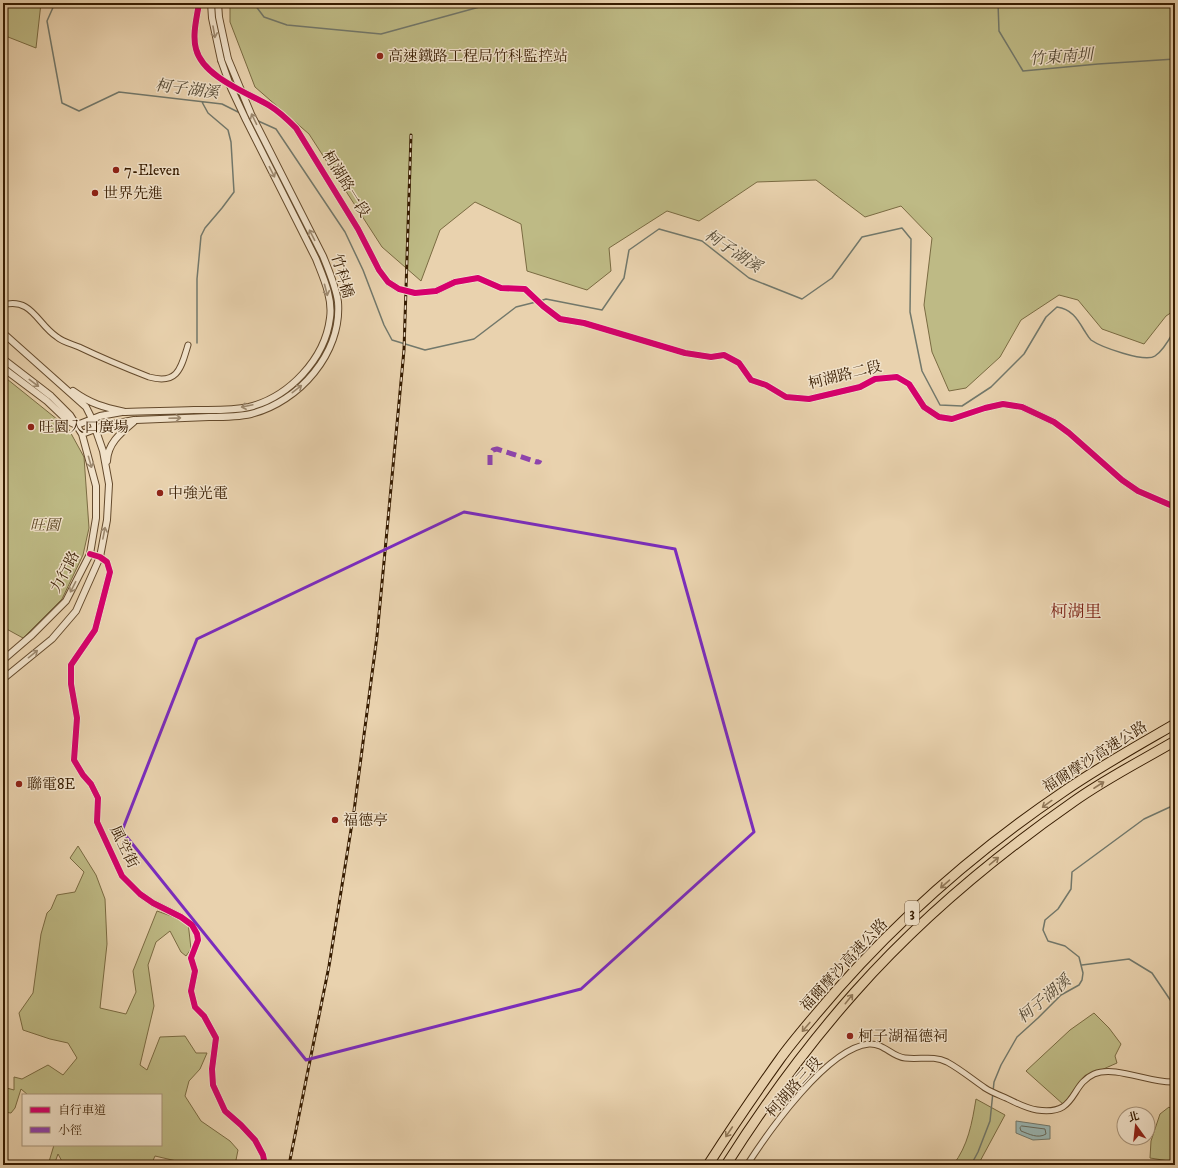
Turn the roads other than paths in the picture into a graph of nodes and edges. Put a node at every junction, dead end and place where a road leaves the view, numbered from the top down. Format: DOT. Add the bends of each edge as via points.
graph roads {
  1 [pos="199,3"];
  2 [pos="211,3"];
  3 [pos="218,3"];
  4 [pos="526,289"];
  5 [pos="3,305"];
  6 [pos="3,333"];
  7 [pos="188,345"];
  8 [pos="3,359"];
  9 [pos="3,368"];
  10 [pos="52,376"];
  11 [pos="125,412"];
  12 [pos="92,419"];
  13 [pos="136,420"];
  14 [pos="77,426"];
  15 [pos="96,429"];
  16 [pos="82,434"];
  17 [pos="108,472"];
  18 [pos="1175,507"];
  19 [pos="90,554"];
  20 [pos="100,557"];
  21 [pos="3,660"];
  22 [pos="3,679"];
  23 [pos="1175,724"];
  24 [pos="1175,741"];
  25 [pos="1175,1082"];
  26 [pos="264,1165"];
  27 [pos="708,1165"];
  28 [pos="726,1165"];
  29 [pos="747,1165"];
  1 -- 4 [label="street, 柯湖路一段" via="195,48 202,62 240,92 270,106 296,128 388,282 399,289 415,293 436,291 456,282 478,278 501,288"];
  2 -- 11 [label="street, 竹科橋, one-way, bridge" via="221,60 237,101 316,259 329,300 330,317 324,341 314,361 296,381 274,397 249,406 224,410"];
  13 -- 3 [label="street, 竹科橋, one-way, bridge" via="225,417 251,414 276,405 301,386 320,365 331,344 337,322 338,302 323,256 251,114 228,59"];
  4 -- 18 [label="street, 柯湖路二段" via="560,319 584,323 685,353 711,357 724,355 739,363 751,380 766,385 786,397 809,399 860,387 875,379 897,377 909,384 924,407 939,417 952,419 1003,404 1022,407 1054,422 1138,491"];
  5 -- 7 [label="street" via="21,304 56,337 158,380 168,379 182,367"];
  6 -- 10 [label="street, 力行路"];
  8 -- 14 [label="street, 力行路, one-way" via="51,396"];
  9 -- 14 [label="street, 力行路"];
  10 -- 11 [label="street" via="98,406"];
  10 -- 12 [label="street, 力行路" via="86,407"];
  11 -- 12 [label="street"];
  12 -- 14 [label="street"];
  12 -- 15 [label="street, 力行路"];
  13 -- 15 [label="street, 竹科橋"];
  13 -- 17 [label="street" via="113,441 108,459"];
  14 -- 16 [label="street, 力行路"];
  15 -- 16 [label="street, 竹科橋"];
  15 -- 17 [label="street, 力行路"];
  16 -- 19 [label="street, 力行路, one-way" via="96,486 96,518"];
  20 -- 17 [label="street, 力行路, one-way" via="107,520"];
  19 -- 20 [label="street"];
  19 -- 21 [label="street, 力行路, one-way" via="66,601 32,636"];
  22 -- 20 [label="street, 力行路, one-way" via="52,639 76,611"];
  20 -- 26 [label="street, 風空街" via="107,562 110,572 96,630 71,665 71,684 77,718 74,760 98,798 98,822 122,876 140,894 192,925 197,934 198,940 192,958 195,971 191,991 195,1007 204,1016 216,1038 213,1084 224,1111 255,1140 263,1155"];
  23 -- 27 [label="highway, 福爾摩沙高速公路 / 3, one-way" via="1102,766 992,844 866,957 834,992 776,1065"];
  28 -- 24 [label="highway, 福爾摩沙高速公路 / 3, one-way" via="792,1070 855,992 931,914 1000,856 1073,802 1107,779"];
  25 -- 29 [label="street, 柯湖路三段" via="1162,1083 1127,1074 1095,1074 1079,1086 1068,1104 1061,1108 1031,1109 986,1089 940,1059 906,1058 879,1046 860,1046 846,1053 814,1079"];
}
